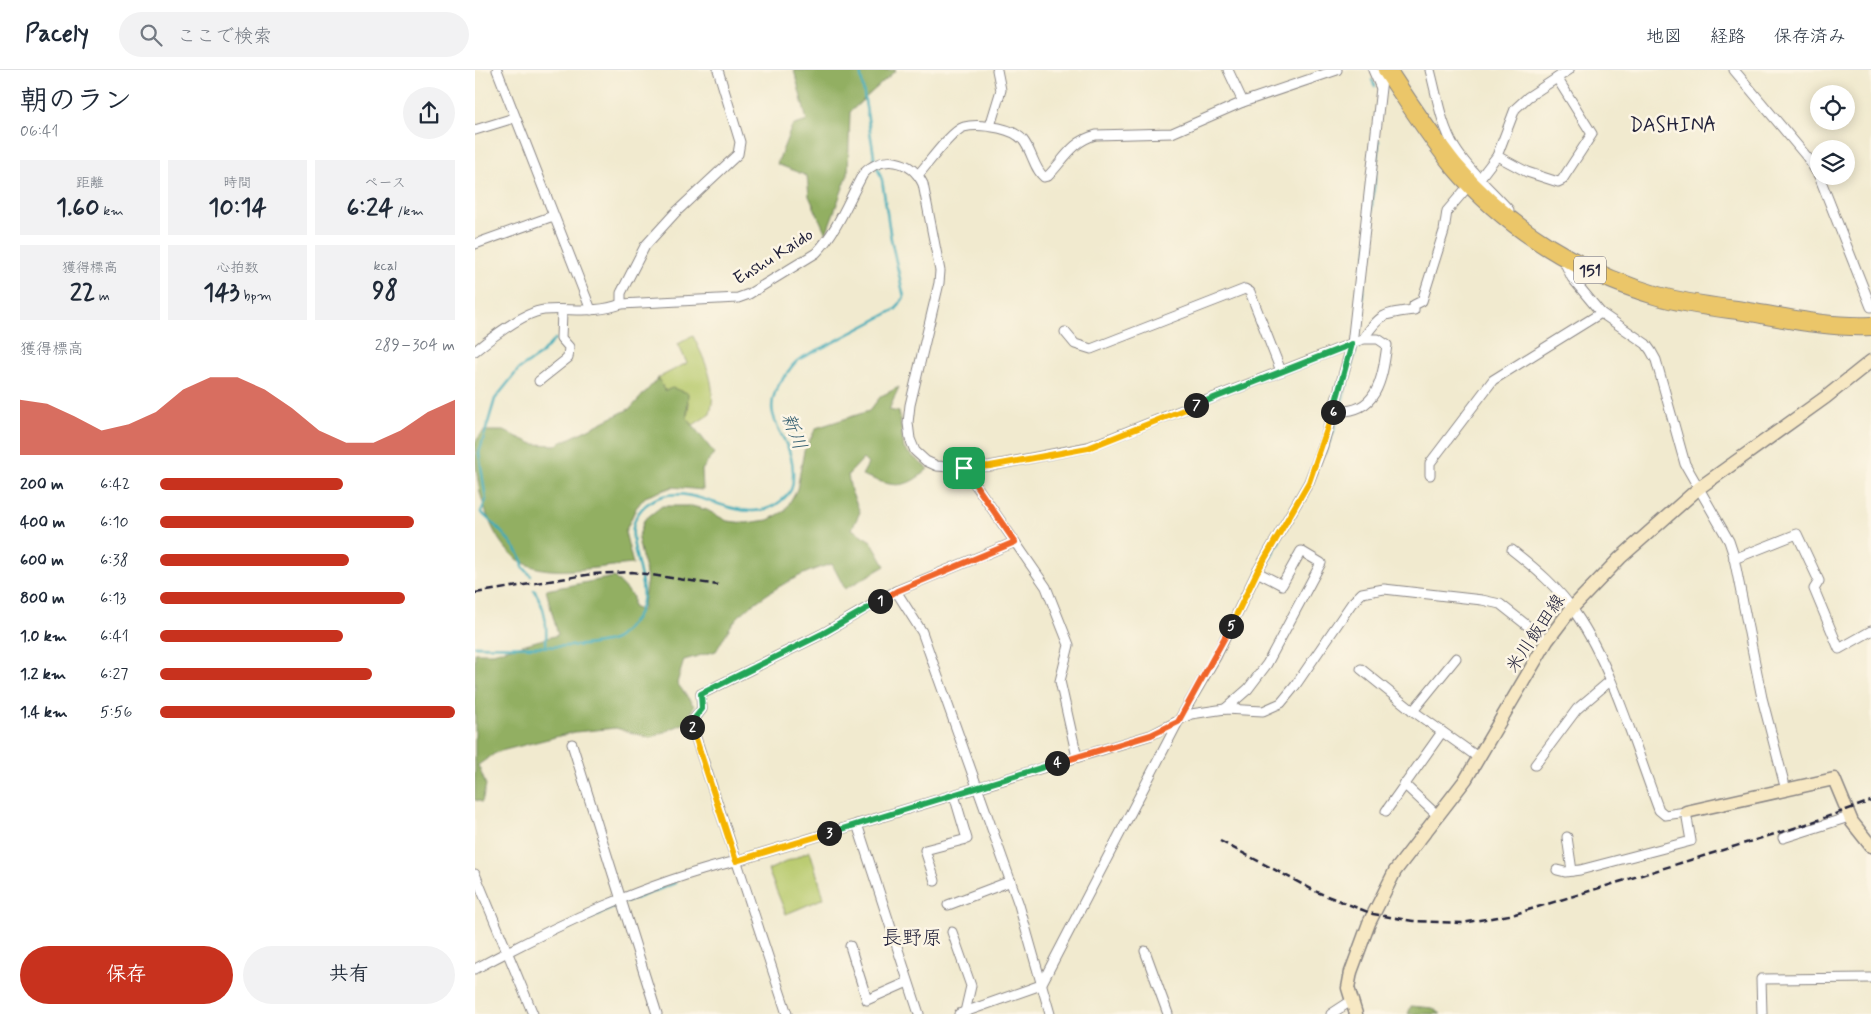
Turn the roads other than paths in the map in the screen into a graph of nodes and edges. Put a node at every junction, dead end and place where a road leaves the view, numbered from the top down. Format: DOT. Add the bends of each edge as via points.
graph roads {
  1 [pos="497,70"];
  2 [pos="718,70"];
  3 [pos="997,70"];
  4 [pos="1228,70"];
  5 [pos="1337,70"];
  6 [pos="1430,70"];
  7 [pos="1569,70"];
  8 [pos="1734,70"];
  9 [pos="1381,74"];
  10 [pos="1557,78"];
  11 [pos="1243,102"];
  12 [pos="514,118"];
  13 [pos="990,126"];
  14 [pos="475,130"];
  15 [pos="1497,156"];
  16 [pos="1810,162"];
  17 [pos="919,175"];
  18 [pos="1475,183"];
  19 [pos="1823,185"];
  20 [pos="553,216"];
  21 [pos="475,244"];
  22 [pos="1561,255"];
  23 [pos="621,304"];
  24 [pos="1871,307"];
  25 [pos="591,310"];
  26 [pos="562,311"];
  27 [pos="1601,312"];
  28 [pos="1871,326"];
  29 [pos="1065,332"];
  30 [pos="1363,339"];
  31 [pos="1352,344"];
  32 [pos="475,351"];
  33 [pos="1871,362"];
  34 [pos="1281,371"];
  35 [pos="539,381"];
  36 [pos="1333,411"];
  37 [pos="964,468"];
  38 [pos="1430,475"];
  39 [pos="1699,488"];
  40 [pos="1015,542"];
  41 [pos="1512,550"];
  42 [pos="1734,559"];
  43 [pos="1257,572"];
  44 [pos="897,591"];
  45 [pos="1572,608"];
  46 [pos="1871,631"];
  47 [pos="1547,641"];
  48 [pos="1456,658"];
  49 [pos="1361,669"];
  50 [pos="1610,681"];
  51 [pos="1225,709"];
  52 [pos="1413,711"];
  53 [pos="1178,722"];
  54 [pos="1442,732"];
  55 [pos="572,744"];
  56 [pos="1077,757"];
  57 [pos="1479,758"];
  58 [pos="1535,765"];
  59 [pos="1404,784"];
  60 [pos="978,788"];
  61 [pos="1786,790"];
  62 [pos="954,795"];
  63 [pos="1386,811"];
  64 [pos="1686,812"];
  65 [pos="1437,815"];
  66 [pos="1849,817"];
  67 [pos="857,824"];
  68 [pos="1567,837"];
  69 [pos="1783,838"];
  70 [pos="1871,846"];
  71 [pos="736,861"];
  72 [pos="1557,870"];
  73 [pos="1572,871"];
  74 [pos="475,874"];
  75 [pos="935,881"];
  76 [pos="1011,881"];
  77 [pos="621,900"];
  78 [pos="948,904"];
  79 [pos="952,932"];
  80 [pos="850,946"];
  81 [pos="1145,951"];
  82 [pos="508,952"];
  83 [pos="475,970"];
  84 [pos="1871,978"];
  85 [pos="908,982"];
  86 [pos="1041,985"];
  87 [pos="1351,1001"];
  88 [pos="962,1013"];
  89 [pos="533,1014"];
  90 [pos="657,1014"];
  91 [pos="787,1014"];
  92 [pos="919,1014"];
  93 [pos="1050,1014"];
  94 [pos="1169,1014"];
  95 [pos="1331,1014"];
  96 [pos="1355,1014"];
  97 [pos="1762,1014"];
  1 -- 12 [label="street"];
  2 -- 23 [label="street" via="740,142 738,154 645,246 621,292"];
  3 -- 13 [label="street" via="1001,90"];
  4 -- 11 [label="street"];
  5 -- 11 [label="street"];
  6 -- 18 [label="street" via="1441,112"];
  7 -- 10 [label="street"];
  8 -- 16 [label="street"];
  9 -- 18 [label="highway, 151"];
  9 -- 31 [label="street"];
  10 -- 15 [label="street" via="1515,109"];
  10 -- 15 [label="street" via="1592,134 1562,180 1558,182 1527,172"];
  11 -- 13 [label="street" via="1172,133 1087,138 1044,177 1019,136"];
  12 -- 14 [label="street"];
  12 -- 20 [label="street"];
  13 -- 17 [label="street" via="964,127"];
  15 -- 18 [label="street"];
  17 -- 23 [label="street, Enshu Kaido" via="909,166 891,161 870,167 824,244 749,294 720,300"];
  17 -- 37 [label="street" via="926,194 940,270 910,405 910,439 926,461 937,466"];
  18 -- 22 [label="highway, 151" via="1513,222"];
  18 -- 30 [label="street" via="1447,211 1422,301 1414,305 1414,310 1378,318"];
  19 -- 24 [label="street"];
  20 -- 21 [label="street"];
  20 -- 25 [label="street"];
  22 -- 27 [label="street" via="1572,278"];
  22 -- 28 [label="highway, 151" via="1627,286 1694,304 1841,326"];
  23 -- 25 [label="street, Enshu Kaido" via="609,309"];
  25 -- 26 [label="street, Enshu Kaido"];
  26 -- 32 [label="street, Enshu Kaido" via="543,310 528,314"];
  26 -- 35 [label="street" via="561,338 569,347 568,358"];
  27 -- 38 [label="street" via="1493,380 1429,463"];
  27 -- 39 [label="street" via="1651,351 1685,464"];
  29 -- 34 [label="street" via="1075,344 1091,349 1245,289 1250,292"];
  30 -- 31 [label="street"];
  30 -- 36 [label="street" via="1378,339 1387,345 1383,377 1368,404 1355,411"];
  31 -- 34 [label="street"];
  31 -- 36 [label="street"];
  33 -- 39 [label="main road, 米川飯田線"];
  34 -- 37 [label="street" via="1088,448"];
  36 -- 43 [label="street" via="1309,482"];
  37 -- 40 [label="street"];
  39 -- 42 [label="street" via="1729,542"];
  39 -- 45 [label="main road, 米川飯田線" via="1619,558"];
  40 -- 44 [label="street"];
  40 -- 56 [label="street" via="1046,587 1069,645 1060,682"];
  41 -- 45 [label="street" via="1549,581"];
  42 -- 46 [label="street" via="1797,534 1819,581 1814,589 1839,649"];
  42 -- 61 [label="street" via="1761,692"];
  43 -- 51 [label="street" via="1282,585 1301,551 1321,563 1267,664 1248,689"];
  43 -- 53 [label="street" via="1216,656"];
  44 -- 60 [label="street" via="922,632"];
  44 -- 71 [label="street" via="822,634 701,694 702,709 691,723"];
  45 -- 47 [label="main road, 米川飯田線"];
  45 -- 50 [label="street"];
  47 -- 51 [label="street" via="1500,604 1432,593 1372,590 1352,603 1281,702 1263,712"];
  47 -- 57 [label="main road, 米川飯田線"];
  48 -- 52 [label="street"];
  49 -- 52 [label="street"];
  50 -- 58 [label="street" via="1577,709"];
  50 -- 64 [label="street" via="1659,810 1665,815"];
  51 -- 53 [label="street" via="1191,714"];
  52 -- 54 [label="street"];
  53 -- 56 [label="street" via="1151,735"];
  53 -- 86 [label="street"];
  54 -- 57 [label="street"];
  54 -- 59 [label="street"];
  55 -- 77 [label="street"];
  56 -- 60 [label="street"];
  57 -- 65 [label="main road, 米川飯田線" via="1463,784"];
  59 -- 63 [label="street"];
  59 -- 65 [label="street"];
  60 -- 62 [label="street"];
  60 -- 76 [label="street"];
  61 -- 64 [label="main road"];
  61 -- 66 [label="main road" via="1834,779"];
  62 -- 67 [label="street"];
  62 -- 75 [label="street" via="967,839 925,850"];
  64 -- 73 [label="street" via="1691,841"];
  65 -- 87 [label="main road, 米川飯田線" via="1405,855 1373,914 1351,972 1348,988"];
  66 -- 69 [label="street"];
  66 -- 70 [label="main road"];
  67 -- 71 [label="street"];
  67 -- 85 [label="street"];
  68 -- 73 [label="street"];
  71 -- 77 [label="street" via="703,869"];
  71 -- 91 [label="street"];
  72 -- 73 [label="street"];
  74 -- 82 [label="street"];
  76 -- 78 [label="street"];
  76 -- 86 [label="street"];
  77 -- 82 [label="street"];
  77 -- 90 [label="street"];
  79 -- 88 [label="street" via="971,986"];
  80 -- 85 [label="street" via="867,1000"];
  81 -- 94 [label="street"];
  82 -- 83 [label="street"];
  82 -- 89 [label="street"];
  84 -- 97 [label="street" via="1761,979"];
  85 -- 92 [label="street"];
  86 -- 88 [label="street"];
  86 -- 93 [label="street"];
  87 -- 95 [label="street"];
  87 -- 96 [label="main road, 米川飯田線"];
}
